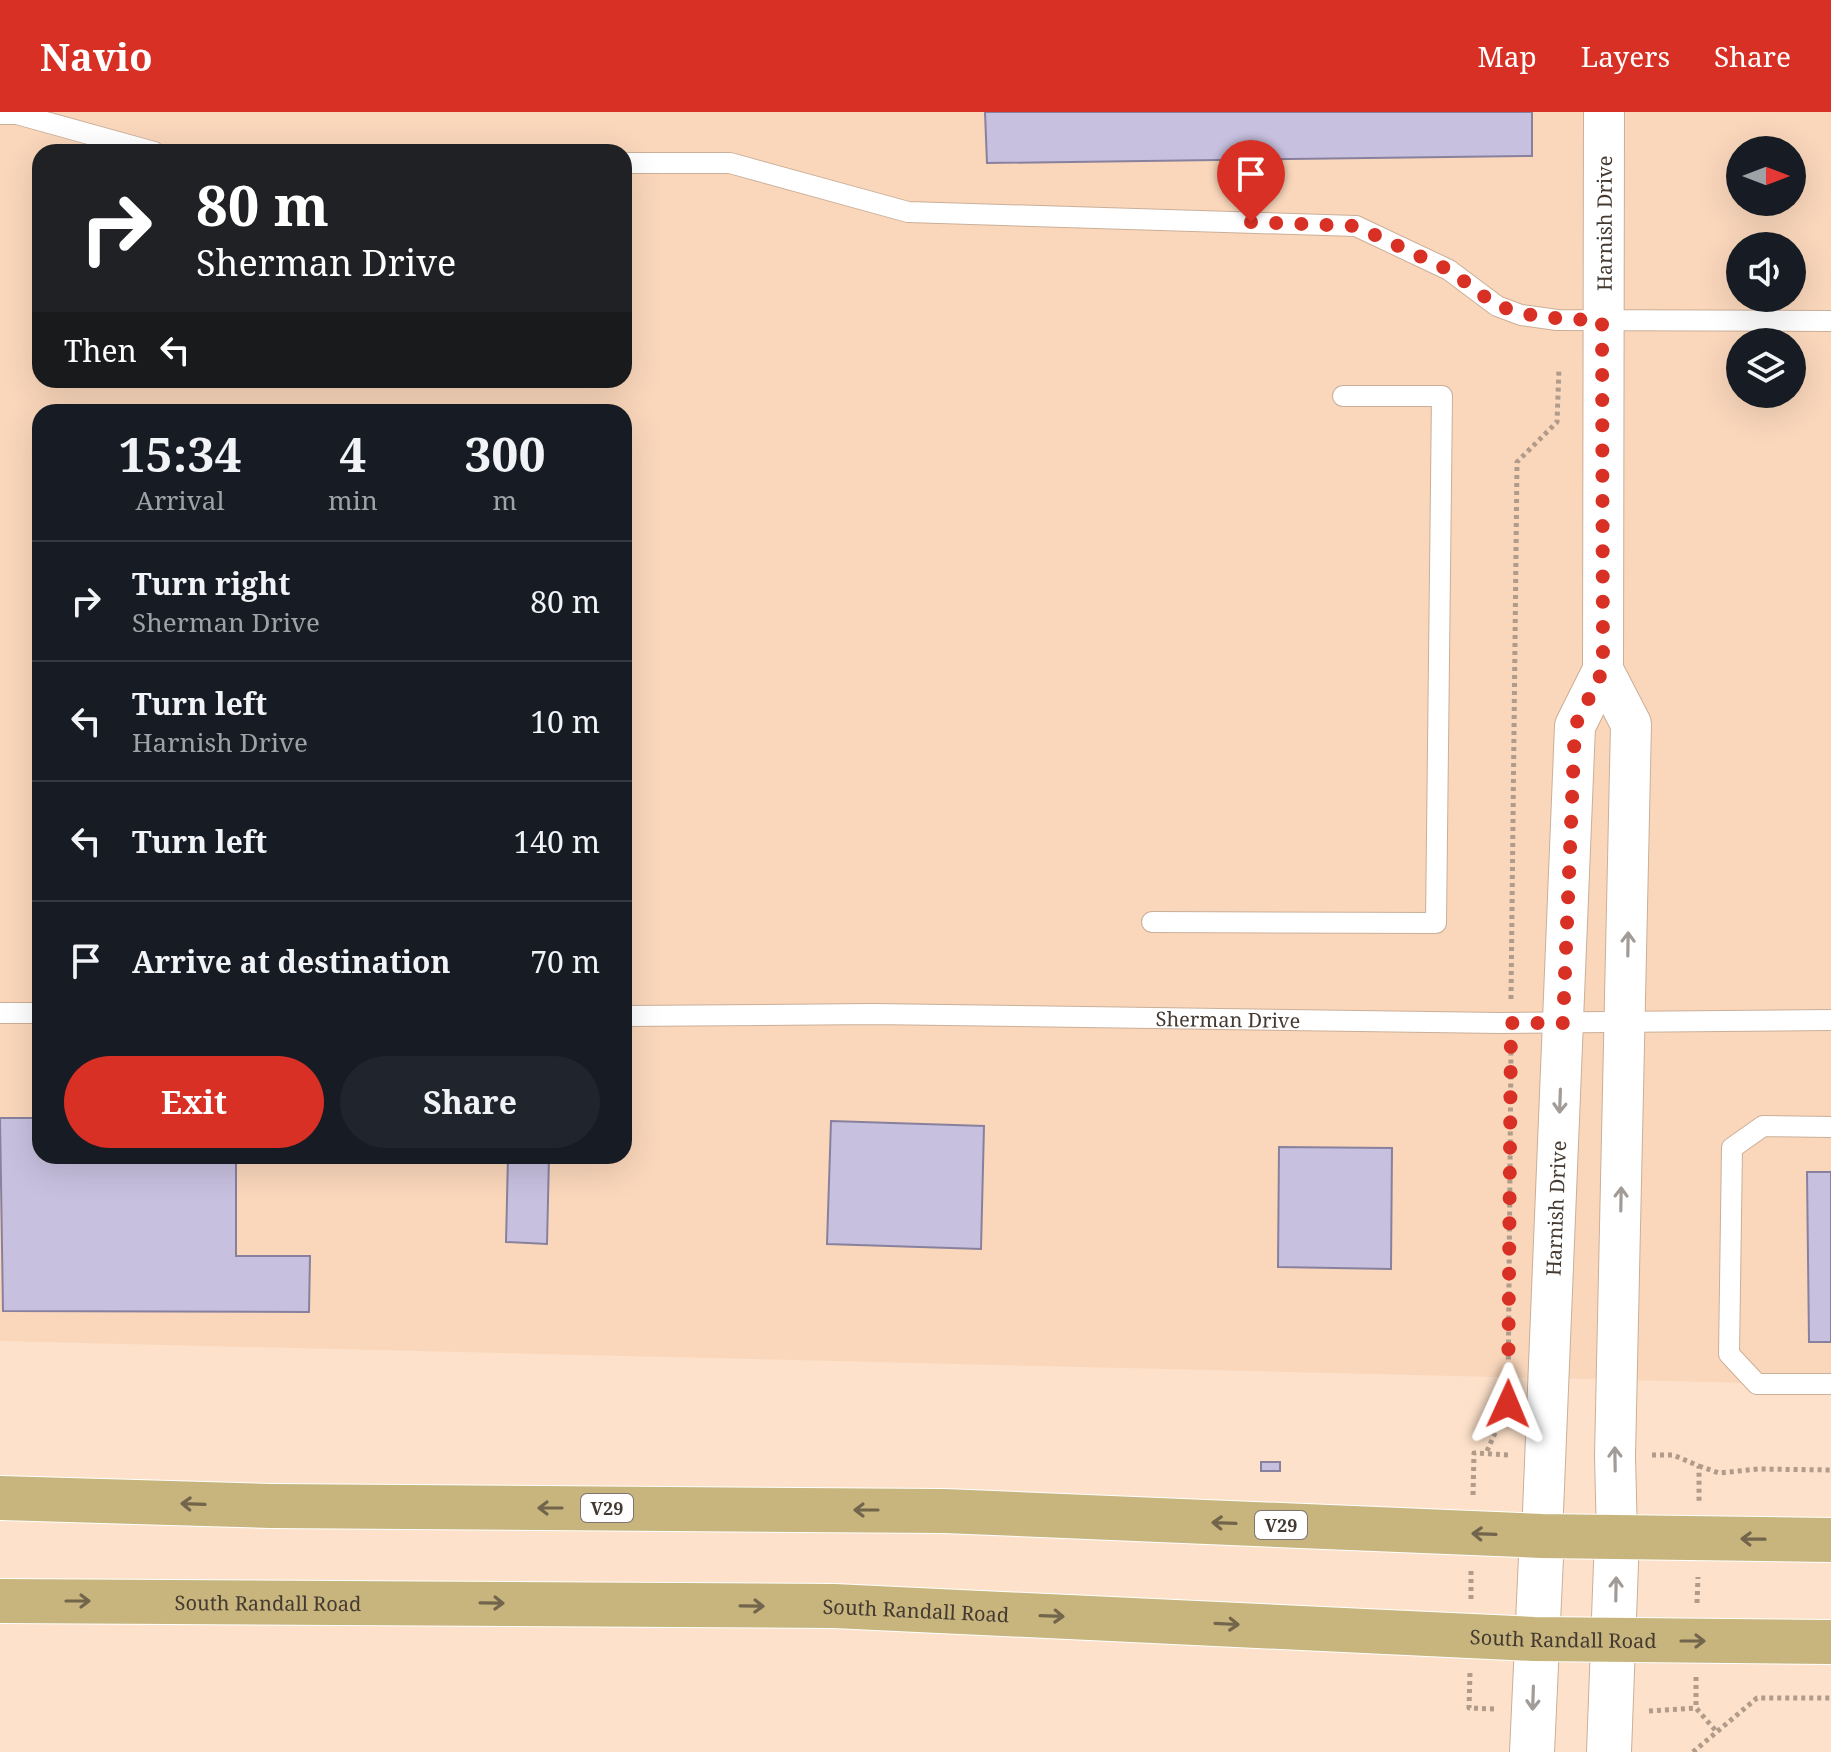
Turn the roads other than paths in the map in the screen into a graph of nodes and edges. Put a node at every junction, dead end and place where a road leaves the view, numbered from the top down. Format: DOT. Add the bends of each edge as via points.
graph roads {
  1 [pos="1604,112"];
  2 [pos="0,114"];
  3 [pos="125,144"];
  4 [pos="632,163"];
  5 [pos="1602,321"];
  6 [pos="1831,321"];
  7 [pos="1343,396"];
  8 [pos="1603,670"];
  9 [pos="1152,922"];
  10 [pos="0,1013"];
  11 [pos="32,1013"];
  12 [pos="632,1016"];
  13 [pos="1831,1020"];
  14 [pos="1626,1022"];
  15 [pos="1563,1023"];
  16 [pos="1831,1127"];
  17 [pos="1831,1384"];
  18 [pos="0,1498"];
  19 [pos="1542,1536"];
  20 [pos="1617,1537"];
  21 [pos="1831,1540"];
  22 [pos="0,1601"];
  23 [pos="1534,1639"];
  24 [pos="1615,1641"];
  25 [pos="1831,1642"];
  26 [pos="1532,1752"];
  27 [pos="1609,1752"];
  1 -- 5 [label="street, Harnish Drive"];
  2 -- 3 [label="lane"];
  4 -- 5 [label="lane" via="730,163 908,212 1356,226 1449,270 1497,306 1545,318"];
  5 -- 6 [label="lane"];
  5 -- 8 [label="street, Harnish Drive"];
  7 -- 9 [label="lane" via="1442,396 1436,923"];
  14 -- 8 [label="street, Harnish Drive, one-way" via="1631,724"];
  8 -- 15 [label="street, Harnish Drive" via="1575,726"];
  10 -- 11 [label="lane"];
  12 -- 15 [label="lane, Sherman Drive"];
  13 -- 14 [label="lane, Sherman Drive"];
  14 -- 15 [label="lane, Sherman Drive"];
  20 -- 14 [label="street, Harnish Drive, one-way"];
  15 -- 19 [label="street, Harnish Drive, one-way"];
  16 -- 17 [label="lane" via="1763,1126 1732,1148 1729,1354 1757,1384"];
  19 -- 18 [label="main road, V29, one-way" via="944,1511 271,1506"];
  19 -- 20 [label="main road, V29"];
  19 -- 23 [label="street, Harnish Drive"];
  21 -- 20 [label="main road, V29, one-way"];
  24 -- 20 [label="street, Harnish Drive, one-way"];
  22 -- 23 [label="main road, South Randall Road, one-way" via="834,1606"];
  23 -- 24 [label="main road, South Randall Road"];
  23 -- 26 [label="street, Harnish Drive, one-way"];
  24 -- 25 [label="main road, South Randall Road, one-way"];
  24 -- 27 [label="street, Harnish Drive"];
}
